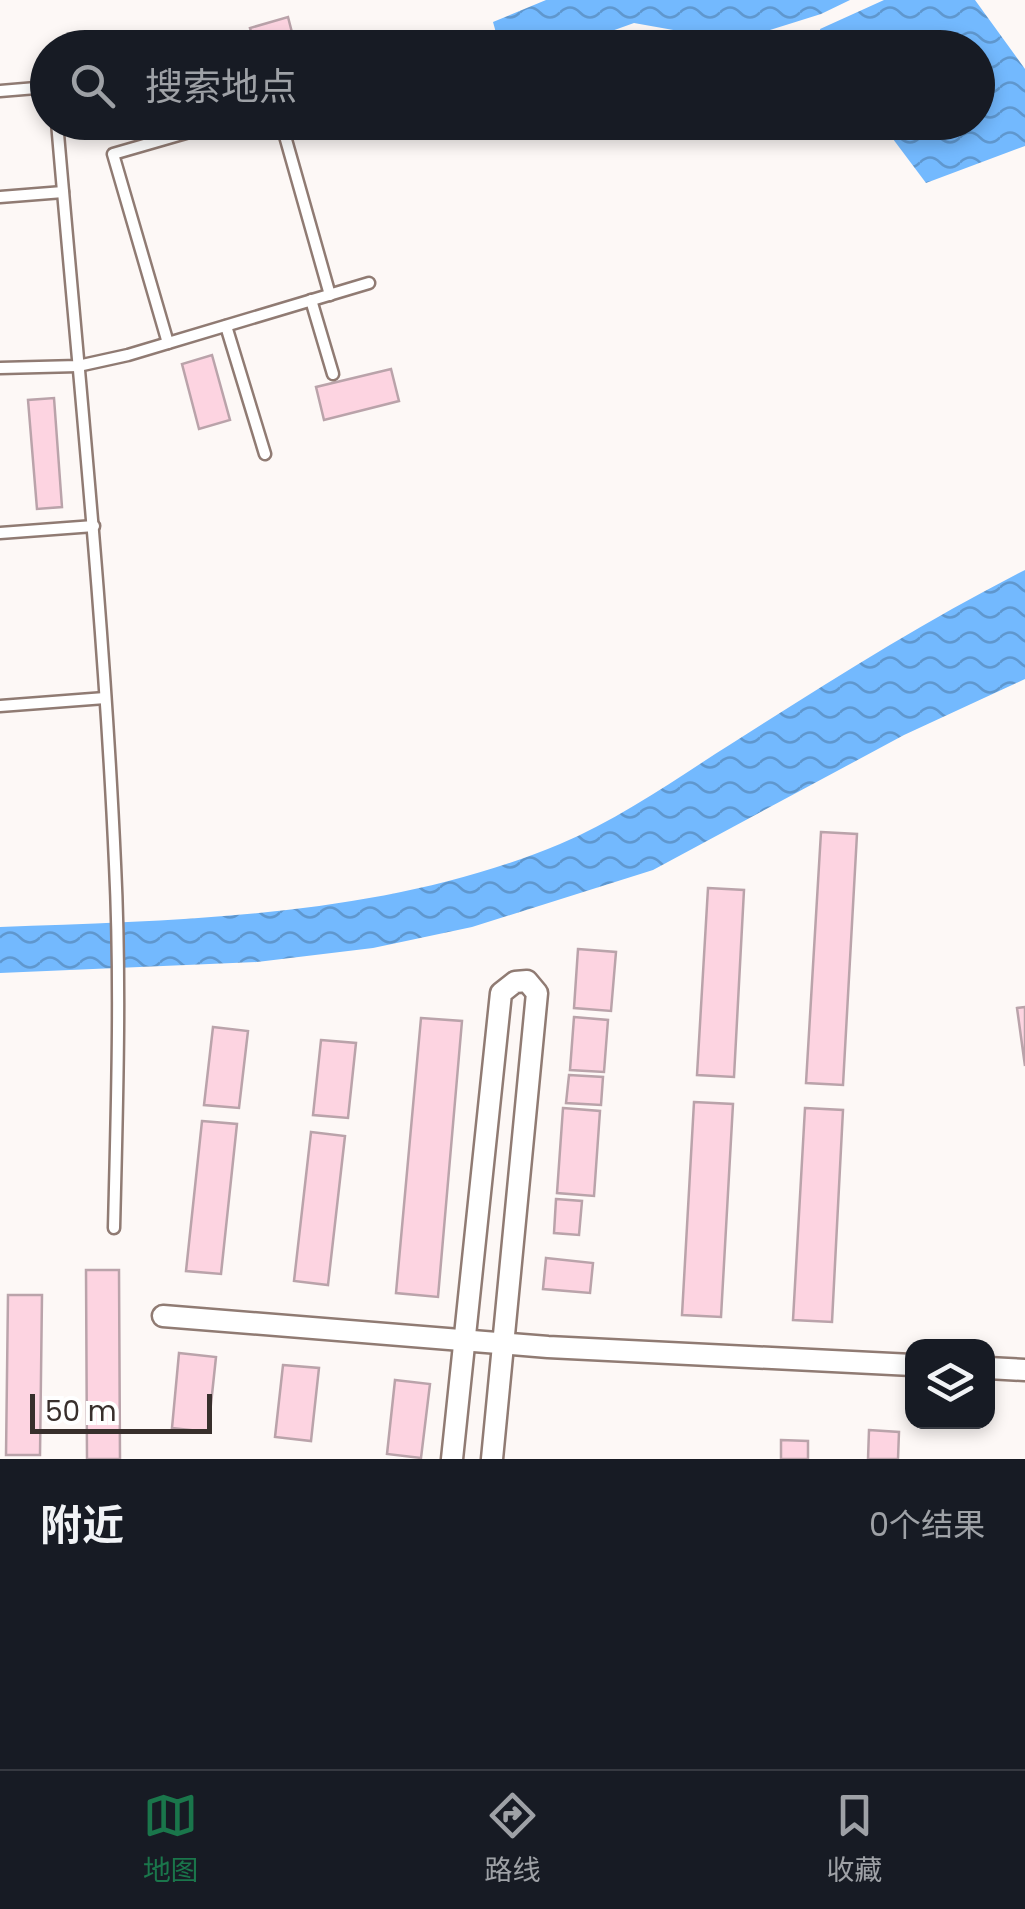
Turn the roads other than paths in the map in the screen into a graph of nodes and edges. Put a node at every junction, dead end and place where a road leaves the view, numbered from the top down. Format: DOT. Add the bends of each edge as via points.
graph roads {
  1 [pos="30,88"];
  2 [pos="0,90"];
  3 [pos="59,140"];
  4 [pos="162,140"];
  5 [pos="286,140"];
  6 [pos="63,192"];
  7 [pos="0,197"];
  8 [pos="368,283"];
  9 [pos="330,295"];
  10 [pos="311,300"];
  11 [pos="226,326"];
  12 [pos="168,342"];
  13 [pos="78,366"];
  14 [pos="0,368"];
  15 [pos="333,374"];
  16 [pos="265,454"];
  17 [pos="94,526"];
  18 [pos="0,533"];
  19 [pos="104,698"];
  20 [pos="0,706"];
  21 [pos="114,1228"];
  22 [pos="163,1316"];
  23 [pos="463,1340"];
  24 [pos="503,1343"];
  25 [pos="905,1365"];
  26 [pos="995,1368"];
  27 [pos="1025,1370"];
  28 [pos="452,1459"];
  29 [pos="492,1459"];
  1 -- 2 [label="lane"];
  3 -- 6 [label="lane"];
  4 -- 12 [label="lane" via="113,154"];
  5 -- 9 [label="lane"];
  6 -- 7 [label="lane"];
  6 -- 13 [label="lane"];
  8 -- 9 [label="lane"];
  9 -- 10 [label="lane"];
  10 -- 11 [label="lane"];
  10 -- 15 [label="lane"];
  11 -- 12 [label="lane"];
  11 -- 16 [label="lane"];
  12 -- 13 [label="lane"];
  13 -- 14 [label="lane"];
  13 -- 17 [label="lane"];
  17 -- 18 [label="lane"];
  17 -- 19 [label="lane"];
  19 -- 20 [label="lane"];
  19 -- 21 [label="lane" via="119,1053"];
  22 -- 23 [label="street"];
  23 -- 24 [label="street"];
  23 -- 24 [label="street" via="501,993 527,982 537,993"];
  23 -- 28 [label="street"];
  24 -- 25 [label="street"];
  24 -- 29 [label="street"];
  26 -- 27 [label="street"];
}
